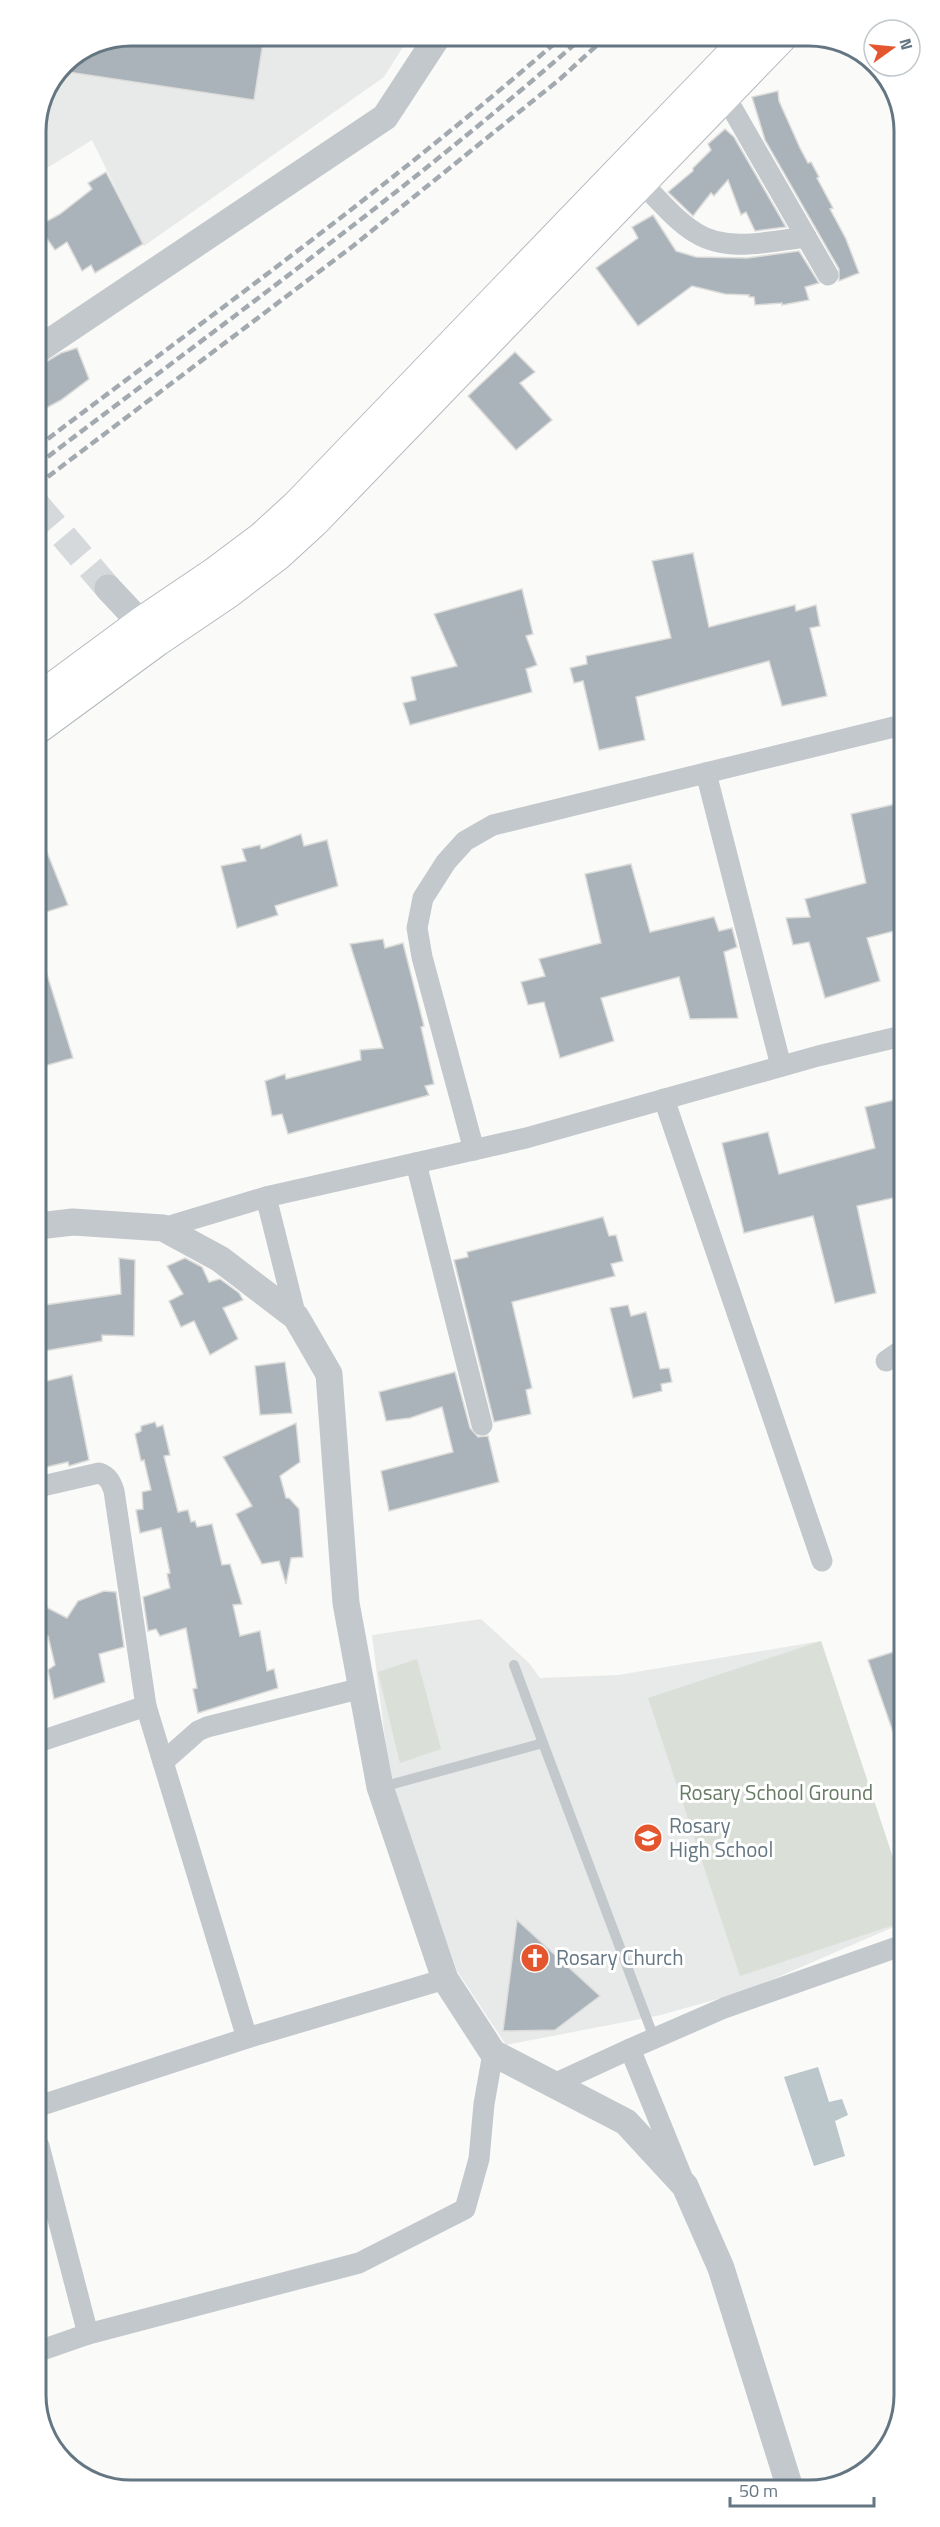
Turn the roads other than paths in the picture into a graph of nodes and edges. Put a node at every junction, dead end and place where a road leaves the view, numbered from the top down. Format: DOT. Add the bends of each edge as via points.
graph roads {
  1 [pos="431,46"];
  2 [pos="739,47"];
  3 [pos="772,47"];
  4 [pos="725,96"];
  5 [pos="641,182"];
  6 [pos="806,237"];
  7 [pos="828,275"];
  8 [pos="47,344"];
  9 [pos="108,588"];
  10 [pos="149,632"];
  11 [pos="47,693"];
  12 [pos="47,721"];
  13 [pos="894,727"];
  14 [pos="706,773"];
  15 [pos="894,1038"];
  16 [pos="781,1066"];
  17 [pos="664,1099"];
  18 [pos="474,1150"];
  19 [pos="416,1163"];
  20 [pos="266,1197"];
  21 [pos="47,1225"];
  22 [pos="163,1228"];
  23 [pos="296,1317"];
  24 [pos="482,1425"];
  25 [pos="46,1485"];
  26 [pos="822,1561"];
  27 [pos="514,1665"];
  28 [pos="362,1688"];
  29 [pos="146,1707"];
  30 [pos="46,1739"];
  31 [pos="543,1743"];
  32 [pos="163,1762"];
  33 [pos="380,1787"];
  34 [pos="894,1948"];
  35 [pos="445,1979"];
  36 [pos="247,2038"];
  37 [pos="654,2038"];
  38 [pos="630,2049"];
  39 [pos="493,2053"];
  40 [pos="554,2084"];
  41 [pos="46,2104"];
  42 [pos="46,2173"];
  43 [pos="685,2186"];
  44 [pos="88,2334"];
  45 [pos="46,2349"];
  46 [pos="787,2480"];
  1 -- 8 [label="street" via="385,117"];
  2 -- 10 [label="main road" via="297,505"];
  3 -- 4 [label="main road"];
  4 -- 5 [label="main road"];
  4 -- 6 [label="street"];
  5 -- 6 [label="street" via="696,234 713,241 742,244"];
  5 -- 10 [label="main road" via="278,555 228,593"];
  6 -- 7 [label="street"];
  9 -- 10 [label="street"];
  10 -- 11 [label="main road"];
  10 -- 12 [label="main road"];
  13 -- 14 [label="street"];
  14 -- 16 [label="street"];
  14 -- 18 [label="street" via="493,825 465,841 423,898 417,928 422,957"];
  15 -- 16 [label="street"];
  16 -- 17 [label="street"];
  17 -- 18 [label="street"];
  17 -- 26 [label="street"];
  18 -- 19 [label="street"];
  19 -- 20 [label="street"];
  19 -- 24 [label="street"];
  20 -- 22 [label="street"];
  20 -- 23 [label="street"];
  21 -- 22 [label="street" via="73,1222"];
  22 -- 23 [label="street" via="220,1258"];
  23 -- 28 [label="street" via="329,1374 346,1603"];
  25 -- 29 [label="street" via="99,1473 111,1482"];
  27 -- 31 [label="lane"];
  28 -- 32 [label="street" via="207,1727"];
  28 -- 33 [label="street"];
  29 -- 30 [label="street"];
  29 -- 32 [label="street"];
  31 -- 33 [label="lane"];
  31 -- 37 [label="lane"];
  32 -- 36 [label="street"];
  33 -- 35 [label="street"];
  34 -- 37 [label="street" via="724,2008"];
  35 -- 36 [label="street"];
  35 -- 39 [label="street"];
  36 -- 41 [label="street"];
  37 -- 38 [label="street"];
  38 -- 40 [label="street"];
  38 -- 43 [label="street"];
  39 -- 40 [label="street"];
  39 -- 44 [label="street" via="479,2159 465,2209 359,2263"];
  40 -- 43 [label="street" via="627,2122"];
  42 -- 44 [label="street"];
  43 -- 46 [label="street" via="720,2268"];
  44 -- 45 [label="street"];
}
